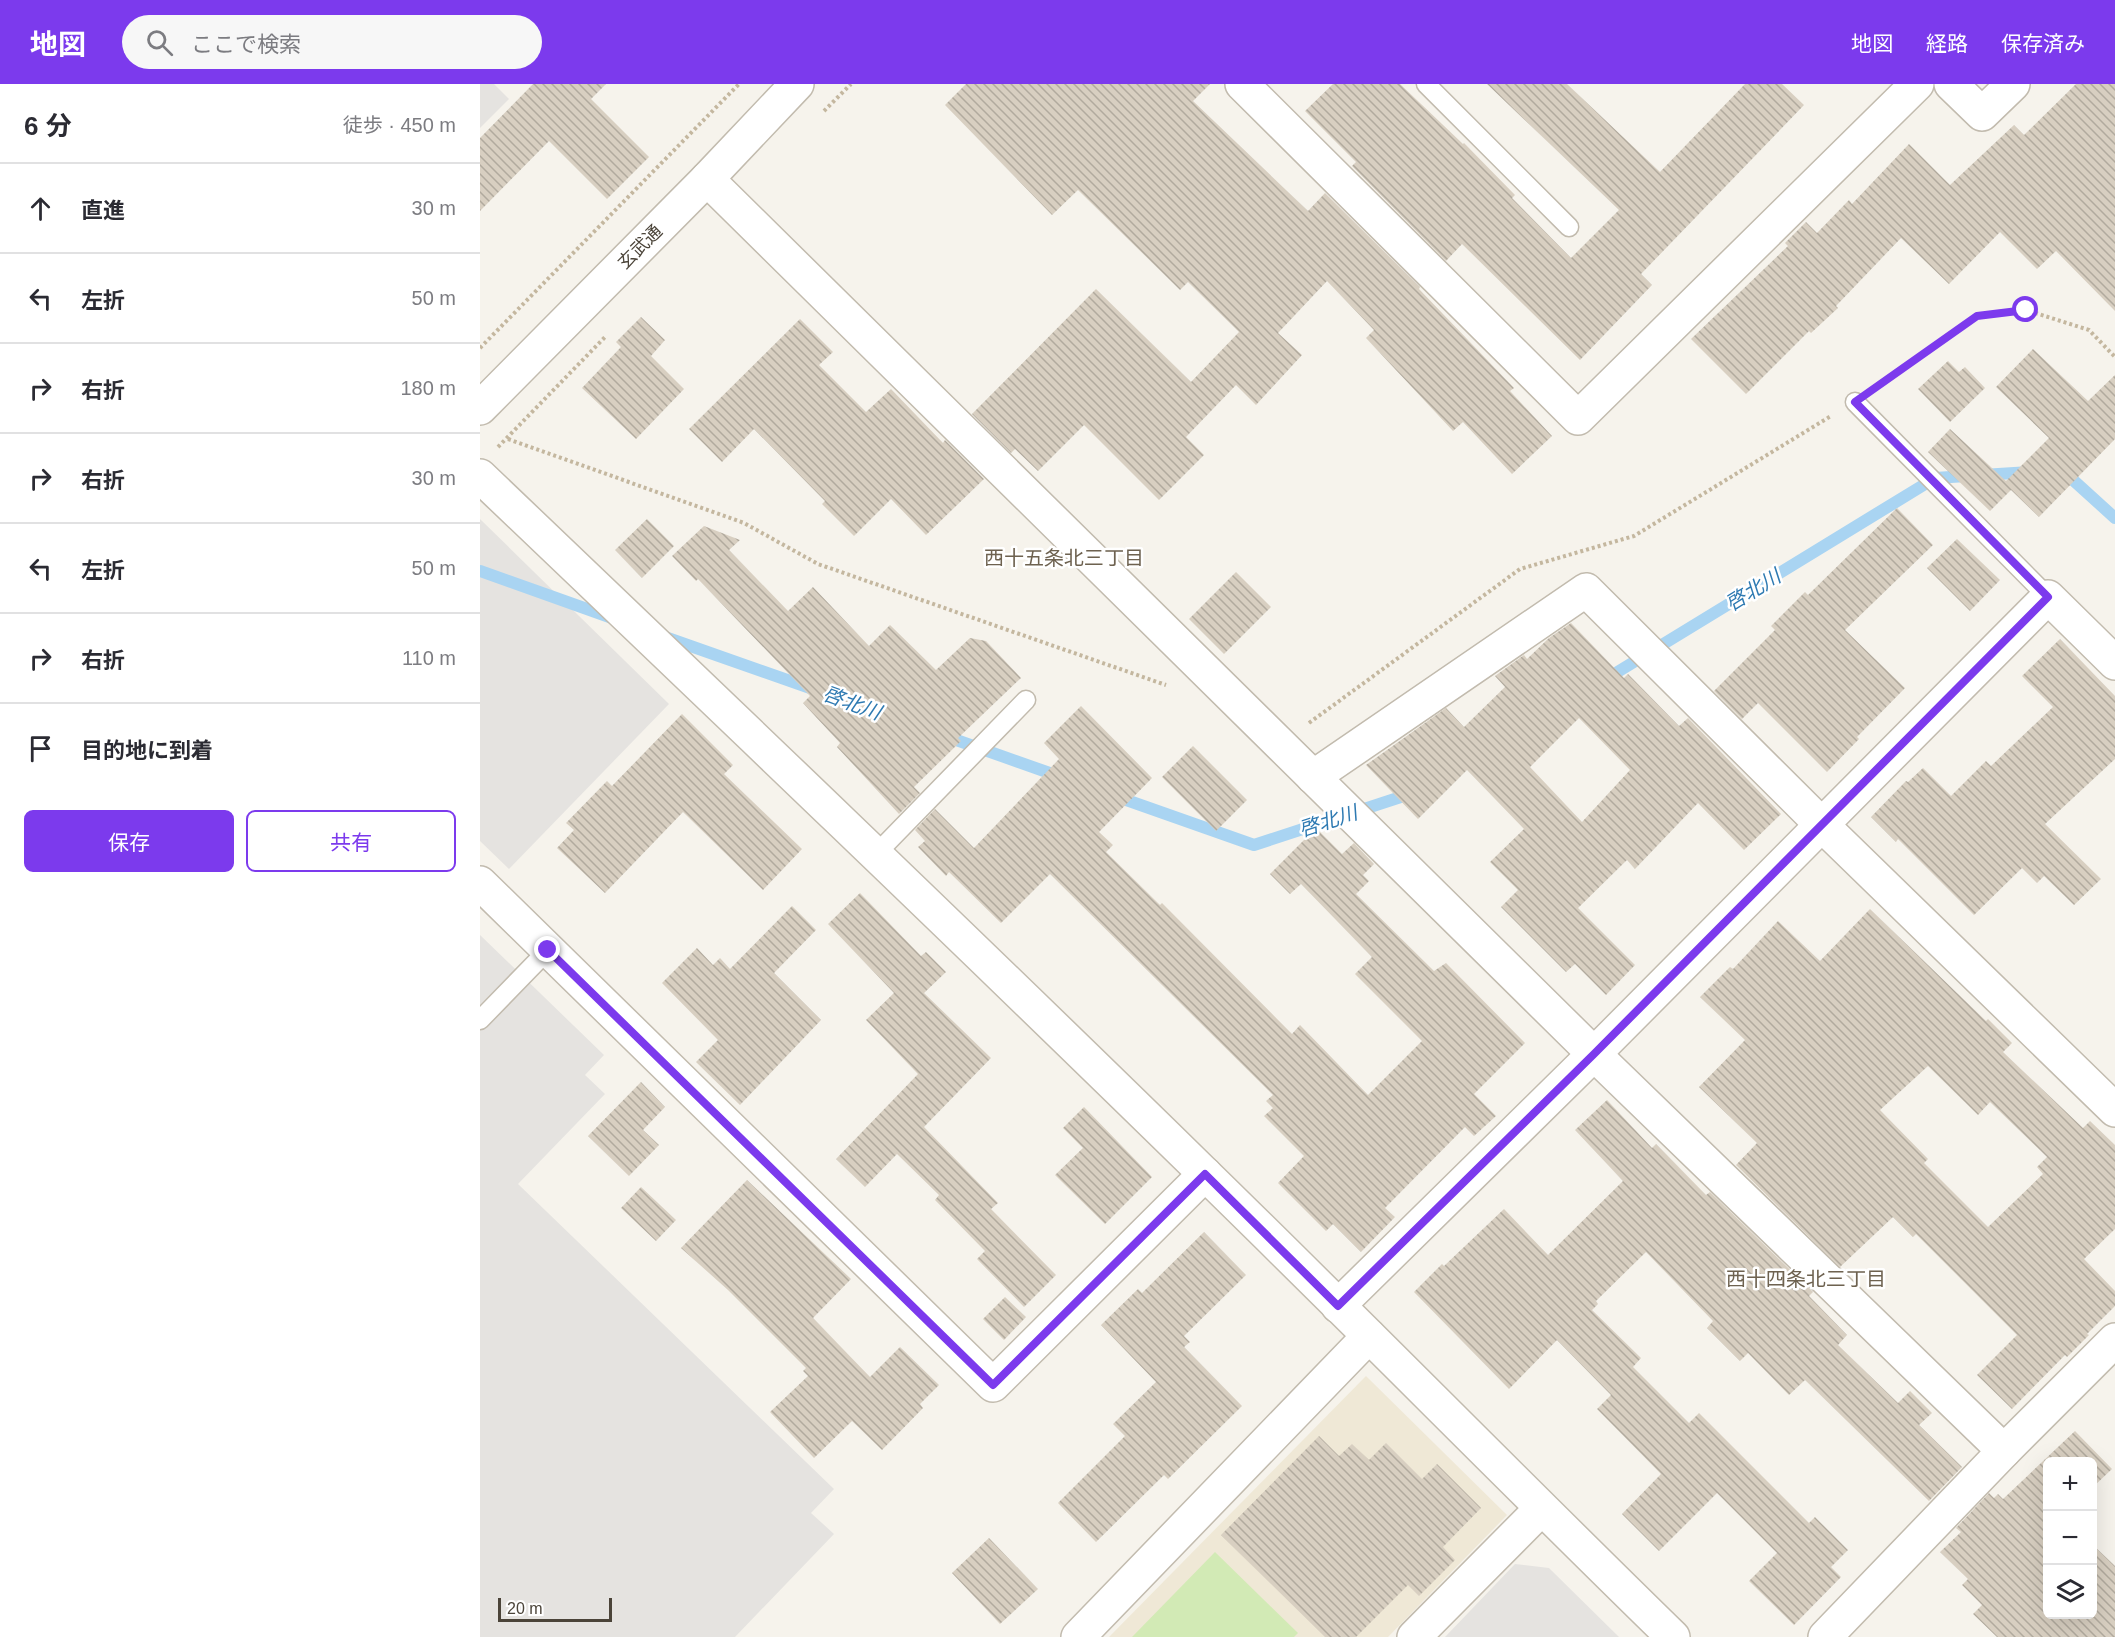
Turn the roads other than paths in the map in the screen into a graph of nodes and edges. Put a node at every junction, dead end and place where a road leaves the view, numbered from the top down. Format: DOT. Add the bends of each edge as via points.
graph roads {
  1 [pos="797,84"];
  2 [pos="1426,84"];
  3 [pos="1917,84"];
  4 [pos="1951,84"];
  5 [pos="2013,84"];
  6 [pos="1256,89"];
  7 [pos="707,179"];
  8 [pos="1569,227"];
  9 [pos="1855,402"];
  10 [pos="480,408"];
  11 [pos="480,476"];
  12 [pos="2048,597"];
  13 [pos="2115,663"];
  14 [pos="1026,700"];
  15 [pos="1313,777"];
  16 [pos="1822,825"];
  17 [pos="876,854"];
  18 [pos="480,883"];
  19 [pos="548,950"];
  20 [pos="480,1020"];
  21 [pos="1594,1054"];
  22 [pos="2115,1110"];
  23 [pos="1205,1174"];
  24 [pos="1338,1306"];
  25 [pos="1369,1336"];
  26 [pos="2115,1340"];
  27 [pos="2004,1451"];
  28 [pos="1541,1509"];
  29 [pos="1078,1637"];
  30 [pos="1414,1637"];
  31 [pos="1673,1637"];
  32 [pos="1825,1637"];
  1 -- 7 [label="street, 玄武通"];
  2 -- 8 [label="lane"];
  3 -- 6 [label="street" via="1578,418"];
  4 -- 5 [label="street" via="1982,114"];
  7 -- 10 [label="street, 玄武通"];
  7 -- 15 [label="street"];
  9 -- 12 [label="lane"];
  11 -- 17 [label="street"];
  12 -- 13 [label="street"];
  12 -- 16 [label="street"];
  14 -- 17 [label="lane"];
  15 -- 16 [label="street" via="1586,590"];
  15 -- 21 [label="street"];
  16 -- 21 [label="street"];
  16 -- 22 [label="street"];
  17 -- 23 [label="street"];
  18 -- 19 [label="street"];
  19 -- 20 [label="lane"];
  19 -- 23 [label="street" via="993,1385"];
  21 -- 24 [label="street"];
  21 -- 27 [label="street"];
  23 -- 24 [label="street"];
  24 -- 25 [label="street"];
  25 -- 28 [label="street"];
  25 -- 29 [label="street"];
  26 -- 27 [label="street"];
  27 -- 32 [label="street"];
  28 -- 30 [label="street"];
  28 -- 31 [label="street"];
}
